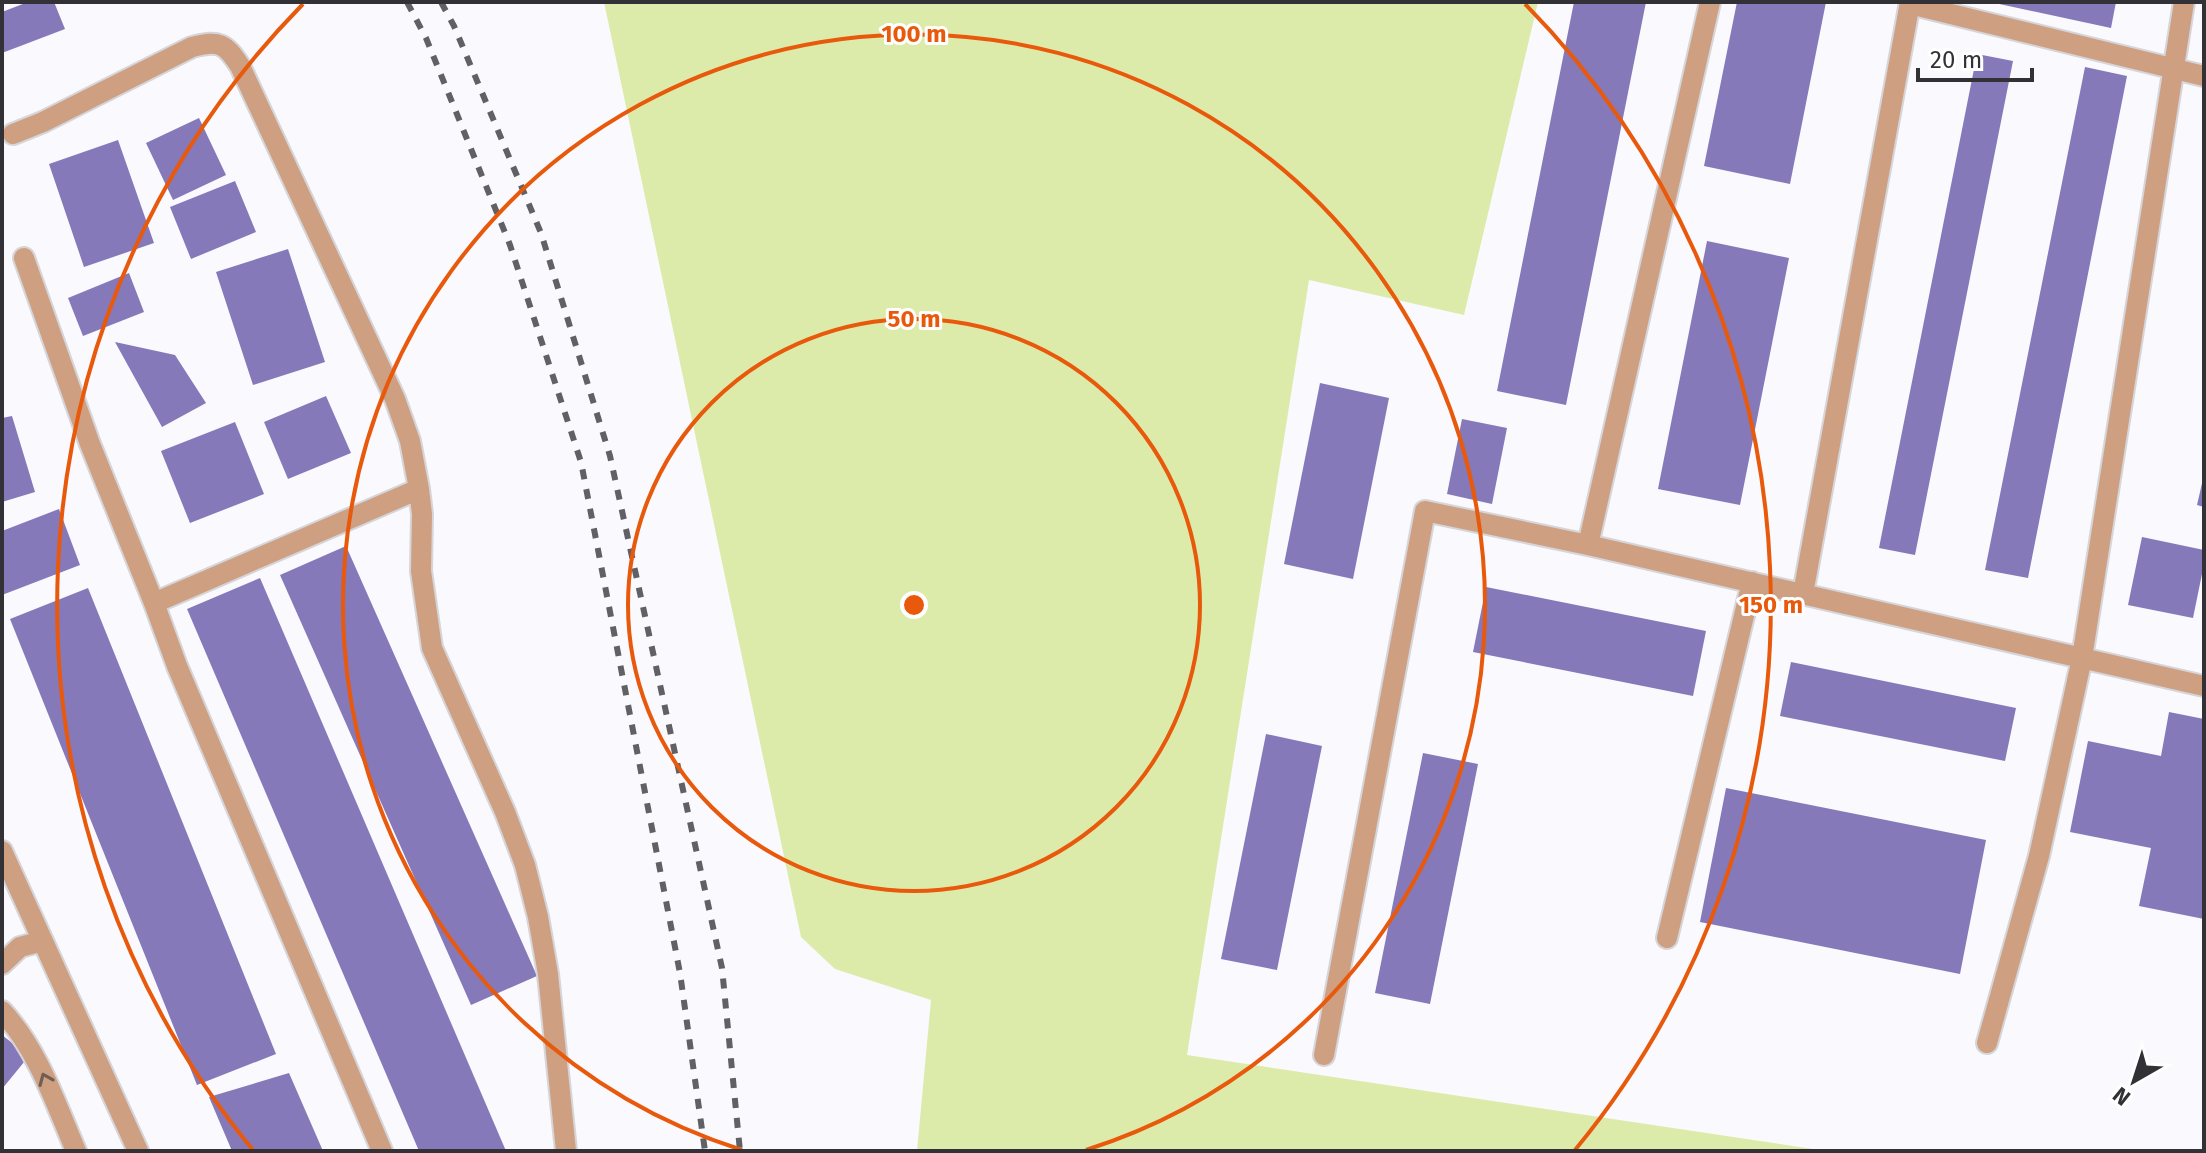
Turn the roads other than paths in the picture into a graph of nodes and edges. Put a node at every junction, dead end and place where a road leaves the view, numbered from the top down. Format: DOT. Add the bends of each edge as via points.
graph roads {
  1 [pos="1710,2"];
  2 [pos="2184,2"];
  3 [pos="1910,3"];
  4 [pos="2175,68"];
  5 [pos="2204,76"];
  6 [pos="13,134"];
  7 [pos="24,258"];
  8 [pos="419,489"];
  9 [pos="1588,545"];
  10 [pos="1752,582"];
  11 [pos="1803,594"];
  12 [pos="154,603"];
  13 [pos="2082,658"];
  14 [pos="2204,686"];
  15 [pos="2,851"];
  16 [pos="1667,938"];
  17 [pos="43,941"];
  18 [pos="2,964"];
  19 [pos="2,1011"];
  20 [pos="1987,1043"];
  21 [pos="1324,1055"];
  22 [pos="76,1151"];
  23 [pos="138,1151"];
  24 [pos="382,1151"];
  25 [pos="566,1151"];
  1 -- 9 [label="street"];
  2 -- 4 [label="street"];
  3 -- 4 [label="street"];
  3 -- 11 [label="street"];
  4 -- 5 [label="street"];
  4 -- 13 [label="street"];
  6 -- 8 [label="street" via="192,47 209,42 228,48 395,399"];
  7 -- 12 [label="street"];
  8 -- 12 [label="street"];
  8 -- 25 [label="street" via="421,571 432,648 505,812 538,917"];
  9 -- 10 [label="street"];
  9 -- 21 [label="street" via="1425,511"];
  10 -- 11 [label="street"];
  10 -- 16 [label="street"];
  11 -- 13 [label="street"];
  12 -- 24 [label="street"];
  13 -- 14 [label="street"];
  13 -- 20 [label="street" via="2039,856"];
  15 -- 17 [label="street"];
  17 -- 18 [label="street" via="20,947"];
  17 -- 23 [label="street"];
  22 -- 19 [label="street, one-way" via="36,1059"];
}
